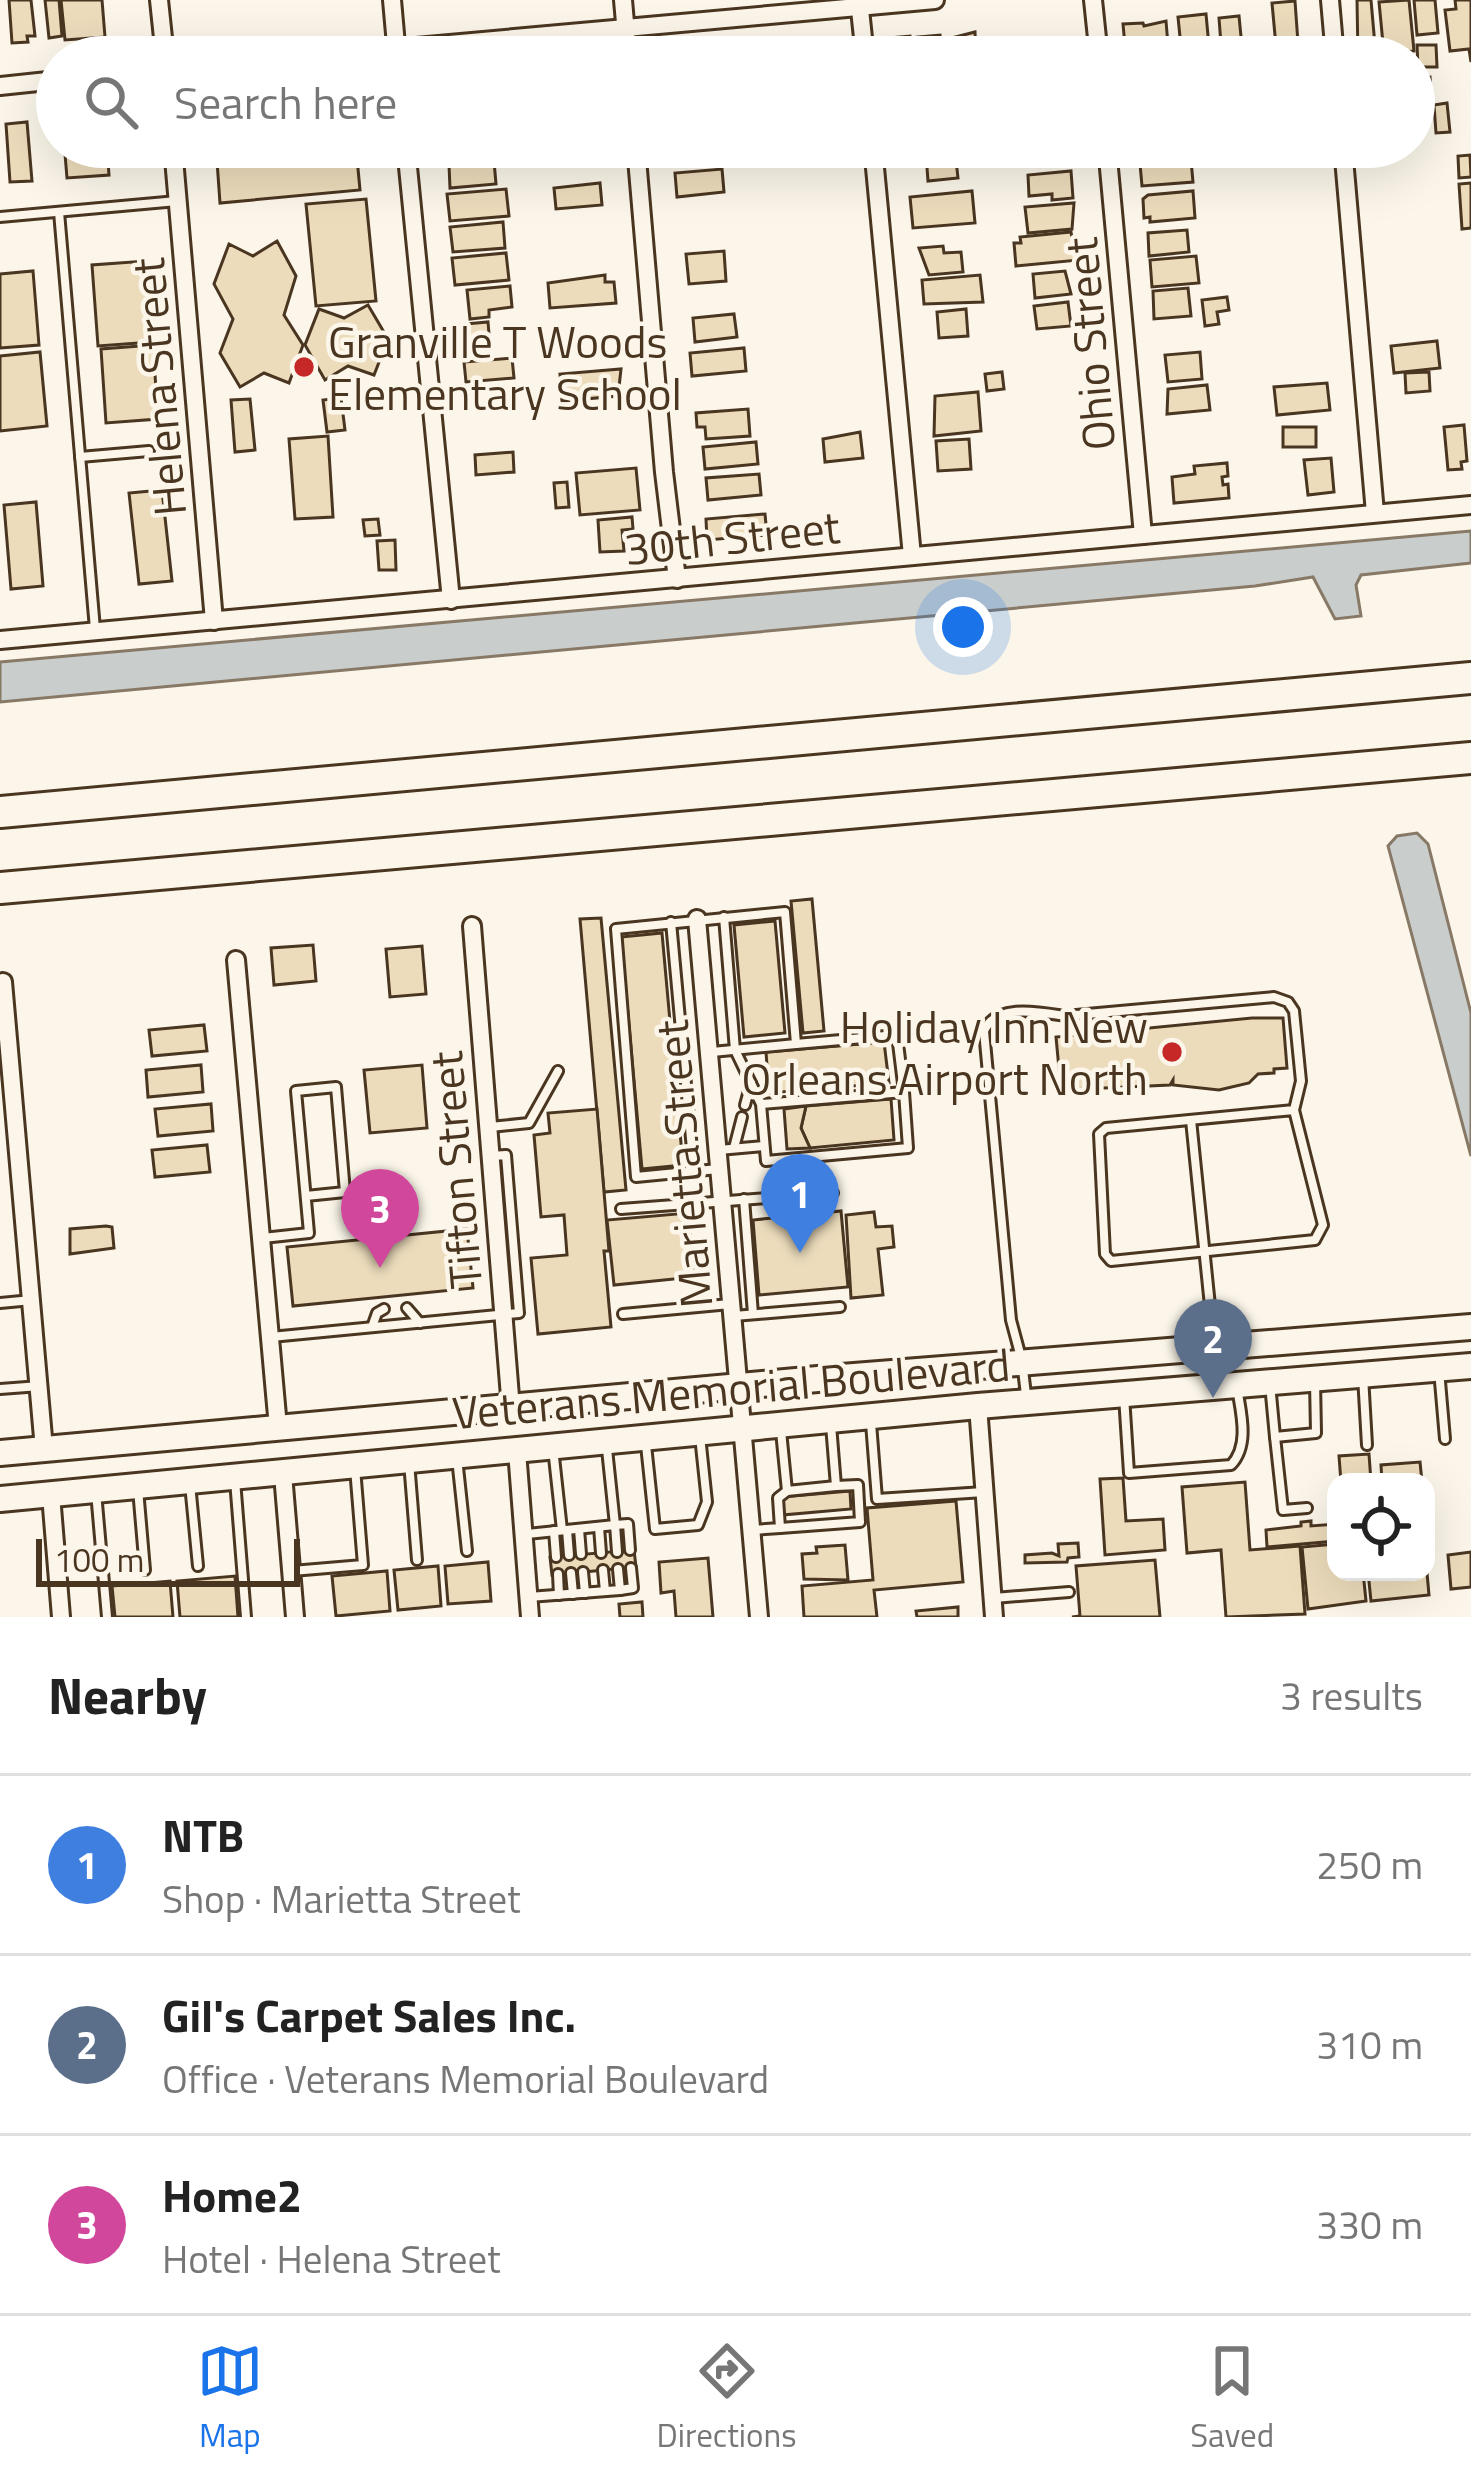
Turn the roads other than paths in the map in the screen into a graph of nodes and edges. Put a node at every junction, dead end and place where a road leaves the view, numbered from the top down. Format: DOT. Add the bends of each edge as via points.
graph roads {
  1 [pos="159,0"];
  2 [pos="392,0"];
  3 [pos="623,0"];
  4 [pos="934,0"];
  5 [pos="1093,0"];
  6 [pos="1330,0"];
  7 [pos="860,3"];
  8 [pos="625,28"];
  9 [pos="163,36"];
  10 [pos="395,36"];
  11 [pos="552,36"];
  12 [pos="626,36"];
  13 [pos="863,36"];
  14 [pos="1097,36"];
  15 [pos="1333,36"];
  16 [pos="36,82"];
  17 [pos="0,86"];
  18 [pos="174,168"];
  19 [pos="408,168"];
  20 [pos="638,168"];
  21 [pos="875,168"];
  22 [pos="1109,168"];
  23 [pos="1345,168"];
  24 [pos="177,201"];
  25 [pos="59,212"];
  26 [pos="0,218"];
  27 [pos="149,451"];
  28 [pos="80,457"];
  29 [pos="1471,505"];
  30 [pos="1375,513"];
  31 [pos="1143,535"];
  32 [pos="912,556"];
  33 [pos="677,579"];
  34 [pos="451,600"];
  35 [pos="214,621"];
  36 [pos="95,632"];
  37 [pos="0,640"];
  38 [pos="1471,678"];
  39 [pos="1471,758"];
  40 [pos="0,812"];
  41 [pos="0,888"];
  42 [pos="724,917"];
  43 [pos="697,919"];
  44 [pos="671,922"];
  45 [pos="472,926"];
  46 [pos="236,960"];
  47 [pos="3,982"];
  48 [pos="796,1044"];
  49 [pos="735,1050"];
  50 [pos="709,1052"];
  51 [pos="558,1071"];
  52 [pos="751,1083"];
  53 [pos="904,1092"];
  54 [pos="761,1104"];
  55 [pos="746,1105"];
  56 [pos="1294,1110"];
  57 [pos="742,1117"];
  58 [pos="1191,1120"];
  59 [pos="488,1127"];
  60 [pos="764,1146"];
  61 [pos="724,1156"];
  62 [pos="694,1171"];
  63 [pos="833,1192"];
  64 [pos="305,1196"];
  65 [pos="744,1199"];
  66 [pos="722,1201"];
  67 [pos="621,1209"];
  68 [pos="261,1238"];
  69 [pos="1203,1252"];
  70 [pos="34,1300"];
  71 [pos="0,1304"];
  72 [pos="840,1307"];
  73 [pos="406,1308"];
  74 [pos="383,1309"];
  75 [pos="732,1310"];
  76 [pos="623,1314"];
  77 [pos="753,1314"];
  78 [pos="503,1315"];
  79 [pos="420,1323"];
  80 [pos="1471,1327"];
  81 [pos="372,1328"];
  82 [pos="270,1337"];
  83 [pos="1214,1345"];
  84 [pos="1022,1361"];
  85 [pos="1471,1366"];
  86 [pos="1439,1369"];
  87 [pos="1363,1375"];
  88 [pos="1315,1379"];
  89 [pos="1269,1382"];
  90 [pos="739,1385"];
  91 [pos="1237,1385"];
  92 [pos="40,1386"];
  93 [pos="0,1390"];
  94 [pos="1124,1394"];
  95 [pos="1026,1402"];
  96 [pos="978,1406"];
  97 [pos="511,1408"];
  98 [pos="479,1411"];
  99 [pos="870,1416"];
  100 [pos="404,1417"];
  101 [pos="830,1419"];
  102 [pos="781,1424"];
  103 [pos="278,1427"];
  104 [pos="742,1427"];
  105 [pos="700,1432"];
  106 [pos="168,1437"];
  107 [pos="645,1437"];
  108 [pos="1275,1437"];
  109 [pos="1445,1438"];
  110 [pos="606,1441"];
  111 [pos="1367,1445"];
  112 [pos="553,1447"];
  113 [pos="44,1449"];
  114 [pos="517,1450"];
  115 [pos="0,1454"];
  116 [pos="457,1457"];
  117 [pos="396,1462"];
  118 [pos="355,1466"];
  119 [pos="283,1474"];
  120 [pos="235,1478"];
  121 [pos="0,1482"];
  122 [pos="190,1482"];
  123 [pos="836,1486"];
  124 [pos="138,1487"];
  125 [pos="787,1490"];
  126 [pos="96,1491"];
  127 [pos="984,1492"];
  128 [pos="50,1495"];
  129 [pos="0,1499"];
  130 [pos="1307,1508"];
  131 [pos="804,1515"];
  132 [pos="615,1525"];
  133 [pos="805,1526"];
  134 [pos="599,1527"];
  135 [pos="780,1528"];
  136 [pos="579,1529"];
  137 [pos="751,1530"];
  138 [pos="561,1531"];
  139 [pos="523,1534"];
  140 [pos="630,1550"];
  141 [pos="466,1551"];
  142 [pos="617,1552"];
  143 [pos="602,1553"];
  144 [pos="581,1554"];
  145 [pos="569,1555"];
  146 [pos="556,1557"];
  147 [pos="417,1560"];
  148 [pos="198,1565"];
  149 [pos="631,1568"];
  150 [pos="618,1569"];
  151 [pos="145,1570"];
  152 [pos="604,1570"];
  153 [pos="292,1571"];
  154 [pos="584,1572"];
  155 [pos="571,1573"];
  156 [pos="558,1574"];
  157 [pos="620,1590"];
  158 [pos="605,1591"];
  159 [pos="1069,1592"];
  160 [pos="585,1593"];
  161 [pos="573,1594"];
  162 [pos="559,1595"];
  163 [pos="528,1597"];
  164 [pos="993,1607"];
  165 [pos="61,1617"];
  166 [pos="106,1617"];
  167 [pos="246,1617"];
  168 [pos="294,1617"];
  169 [pos="530,1617"];
  170 [pos="759,1617"];
  1 -- 9 [label="street"];
  2 -- 10 [label="street"];
  3 -- 8 [label="street"];
  4 -- 7 [label="street"];
  5 -- 14 [label="street"];
  6 -- 15 [label="street"];
  7 -- 8 [label="street"];
  7 -- 13 [label="street"];
  8 -- 11 [label="street"];
  8 -- 12 [label="street"];
  16 -- 17 [label="street"];
  18 -- 24 [label="street, Helena Street"];
  19 -- 34 [label="street"];
  20 -- 33 [label="street"];
  21 -- 32 [label="street"];
  22 -- 31 [label="street, Ohio Street"];
  23 -- 30 [label="street"];
  24 -- 25 [label="lane"];
  24 -- 35 [label="street, Helena Street"];
  25 -- 26 [label="lane"];
  25 -- 28 [label="lane"];
  27 -- 28 [label="lane"];
  28 -- 36 [label="lane"];
  29 -- 30 [label="street, 30th Street"];
  30 -- 31 [label="street, 30th Street"];
  31 -- 32 [label="street, 30th Street"];
  32 -- 33 [label="street, 30th Street"];
  33 -- 34 [label="street, 30th Street"];
  34 -- 35 [label="street, 30th Street"];
  35 -- 36 [label="street, 30th Street"];
  36 -- 37 [label="street, 30th Street"];
  38 -- 40 [label="highway"];
  39 -- 41 [label="highway"];
  42 -- 43 [label="lane"];
  42 -- 48 [label="lane" via="785,912"];
  42 -- 49 [label="lane"];
  43 -- 44 [label="lane"];
  43 -- 50 [label="street, Marietta Street"];
  44 -- 62 [label="lane"];
  44 -- 62 [label="lane" via="616,929 634,1154 637,1177"];
  45 -- 59 [label="street, Tifton Street"];
  46 -- 68 [label="street"];
  47 -- 70 [label="street"];
  48 -- 49 [label="lane"];
  48 -- 53 [label="lane" via="897,1035"];
  49 -- 50 [label="lane"];
  49 -- 52 [label="lane"];
  50 -- 61 [label="street, Marietta Street"];
  51 -- 59 [label="lane" via="529,1123"];
  52 -- 54 [label="lane"];
  52 -- 55 [label="lane"];
  53 -- 54 [label="lane"];
  53 -- 60 [label="lane" via="908,1148 766,1161"];
  54 -- 60 [label="lane"];
  56 -- 58 [label="lane"];
  56 -- 69 [label="lane" via="1323,1225 1316,1240"];
  56 -- 84 [label="lane" via="1301,1081 1294,1011 1281,998 990,1019 984,1031 1011,1319"];
  57 -- 61 [label="lane"];
  58 -- 69 [label="lane"];
  58 -- 69 [label="lane" via="1099,1134 1105,1254 1118,1262"];
  59 -- 78 [label="street, Tifton Street"];
  60 -- 61 [label="lane"];
  61 -- 62 [label="lane"];
  61 -- 66 [label="street, Marietta Street"];
  63 -- 65 [label="lane"];
  64 -- 64 [label="lane" via="296,1091 335,1087 345,1192"];
  64 -- 68 [label="lane" via="309,1232"];
  65 -- 66 [label="lane"];
  65 -- 77 [label="lane"];
  66 -- 67 [label="lane"];
  66 -- 75 [label="street, Marietta Street"];
  68 -- 82 [label="street"];
  69 -- 83 [label="lane"];
  70 -- 71 [label="lane"];
  70 -- 92 [label="street"];
  72 -- 77 [label="lane"];
  73 -- 79 [label="lane"];
  74 -- 81 [label="lane"];
  75 -- 76 [label="lane"];
  75 -- 77 [label="lane"];
  75 -- 90 [label="street, Marietta Street"];
  78 -- 79 [label="lane"];
  78 -- 97 [label="street, Tifton Street"];
  79 -- 81 [label="lane"];
  80 -- 83 [label="main road, Veterans Memorial Boulevard"];
  81 -- 82 [label="lane"];
  82 -- 103 [label="street"];
  83 -- 84 [label="main road, Veterans Memorial Boulevard"];
  84 -- 90 [label="main road, Veterans Memorial Boulevard"];
  84 -- 95 [label="lane"];
  85 -- 86 [label="main road, Veterans Memorial Boulevard"];
  86 -- 87 [label="main road, Veterans Memorial Boulevard"];
  86 -- 109 [label="lane"];
  87 -- 88 [label="main road, Veterans Memorial Boulevard"];
  87 -- 111 [label="lane"];
  88 -- 89 [label="main road, Veterans Memorial Boulevard"];
  88 -- 108 [label="lane" via="1316,1433"];
  89 -- 91 [label="main road, Veterans Memorial Boulevard"];
  89 -- 108 [label="lane"];
  90 -- 97 [label="main road, Veterans Memorial Boulevard"];
  90 -- 104 [label="street, Marietta Street"];
  91 -- 94 [label="main road, Veterans Memorial Boulevard"];
  91 -- 94 [label="lane" via="1241,1455 1231,1465 1129,1473"];
  92 -- 93 [label="lane"];
  92 -- 113 [label="street"];
  94 -- 95 [label="main road, Veterans Memorial Boulevard"];
  95 -- 96 [label="main road, Veterans Memorial Boulevard"];
  96 -- 99 [label="main road, Veterans Memorial Boulevard"];
  96 -- 127 [label="street"];
  97 -- 98 [label="main road, Veterans Memorial Boulevard"];
  98 -- 100 [label="main road, Veterans Memorial Boulevard"];
  98 -- 116 [label="main road" via="454,1431"];
  99 -- 101 [label="main road, Veterans Memorial Boulevard"];
  99 -- 127 [label="lane" via="877,1499"];
  100 -- 103 [label="main road, Veterans Memorial Boulevard"];
  100 -- 117 [label="main road"];
  101 -- 102 [label="main road, Veterans Memorial Boulevard"];
  101 -- 123 [label="lane"];
  102 -- 104 [label="main road, Veterans Memorial Boulevard"];
  102 -- 125 [label="lane"];
  103 -- 106 [label="main road, Veterans Memorial Boulevard"];
  104 -- 105 [label="main road, Veterans Memorial Boulevard"];
  104 -- 137 [label="street, Marietta Street"];
  105 -- 107 [label="main road, Veterans Memorial Boulevard"];
  105 -- 107 [label="lane" via="707,1502 698,1525 655,1529"];
  106 -- 113 [label="main road, Veterans Memorial Boulevard"];
  106 -- 121 [label="main road" via="13,1467"];
  107 -- 110 [label="main road, Veterans Memorial Boulevard"];
  108 -- 130 [label="lane" via="1282,1510"];
  110 -- 112 [label="main road, Veterans Memorial Boulevard"];
  110 -- 132 [label="lane"];
  112 -- 114 [label="main road, Veterans Memorial Boulevard"];
  112 -- 138 [label="lane"];
  113 -- 115 [label="main road, Veterans Memorial Boulevard"];
  114 -- 116 [label="main road, Veterans Memorial Boulevard"];
  114 -- 139 [label="street"];
  116 -- 117 [label="main road, Veterans Memorial Boulevard"];
  116 -- 141 [label="lane"];
  117 -- 118 [label="main road, Veterans Memorial Boulevard"];
  117 -- 147 [label="lane"];
  118 -- 119 [label="main road, Veterans Memorial Boulevard"];
  118 -- 153 [label="lane" via="363,1565"];
  119 -- 120 [label="main road, Veterans Memorial Boulevard"];
  119 -- 153 [label="street"];
  120 -- 122 [label="main road, Veterans Memorial Boulevard"];
  120 -- 167 [label="lane"];
  122 -- 124 [label="main road, Veterans Memorial Boulevard"];
  122 -- 148 [label="lane"];
  123 -- 125 [label="lane"];
  123 -- 133 [label="lane" via="858,1485 860,1522"];
  124 -- 126 [label="main road, Veterans Memorial Boulevard"];
  124 -- 151 [label="lane"];
  125 -- 135 [label="lane" via="778,1498"];
  126 -- 128 [label="main road, Veterans Memorial Boulevard"];
  126 -- 166 [label="lane"];
  127 -- 164 [label="street"];
  128 -- 129 [label="main road, Veterans Memorial Boulevard"];
  128 -- 165 [label="street"];
  131 -- 133 [label="lane"];
  132 -- 134 [label="lane"];
  132 -- 140 [label="lane" via="628,1524"];
  132 -- 142 [label="lane"];
  133 -- 135 [label="lane"];
  134 -- 136 [label="lane"];
  134 -- 143 [label="lane"];
  135 -- 137 [label="lane"];
  136 -- 138 [label="lane"];
  136 -- 144 [label="lane"];
  137 -- 170 [label="street, Marietta Street"];
  138 -- 139 [label="lane"];
  138 -- 145 [label="lane"];
  138 -- 146 [label="lane"];
  139 -- 163 [label="street"];
  149 -- 157 [label="lane" via="633,1588"];
  150 -- 157 [label="lane"];
  152 -- 158 [label="lane"];
  153 -- 168 [label="street"];
  154 -- 160 [label="lane"];
  155 -- 161 [label="lane"];
  156 -- 162 [label="lane"];
  157 -- 158 [label="lane"];
  158 -- 160 [label="lane"];
  159 -- 164 [label="lane"];
  160 -- 161 [label="lane"];
  161 -- 162 [label="lane"];
  162 -- 163 [label="lane"];
  163 -- 169 [label="street"];
}
